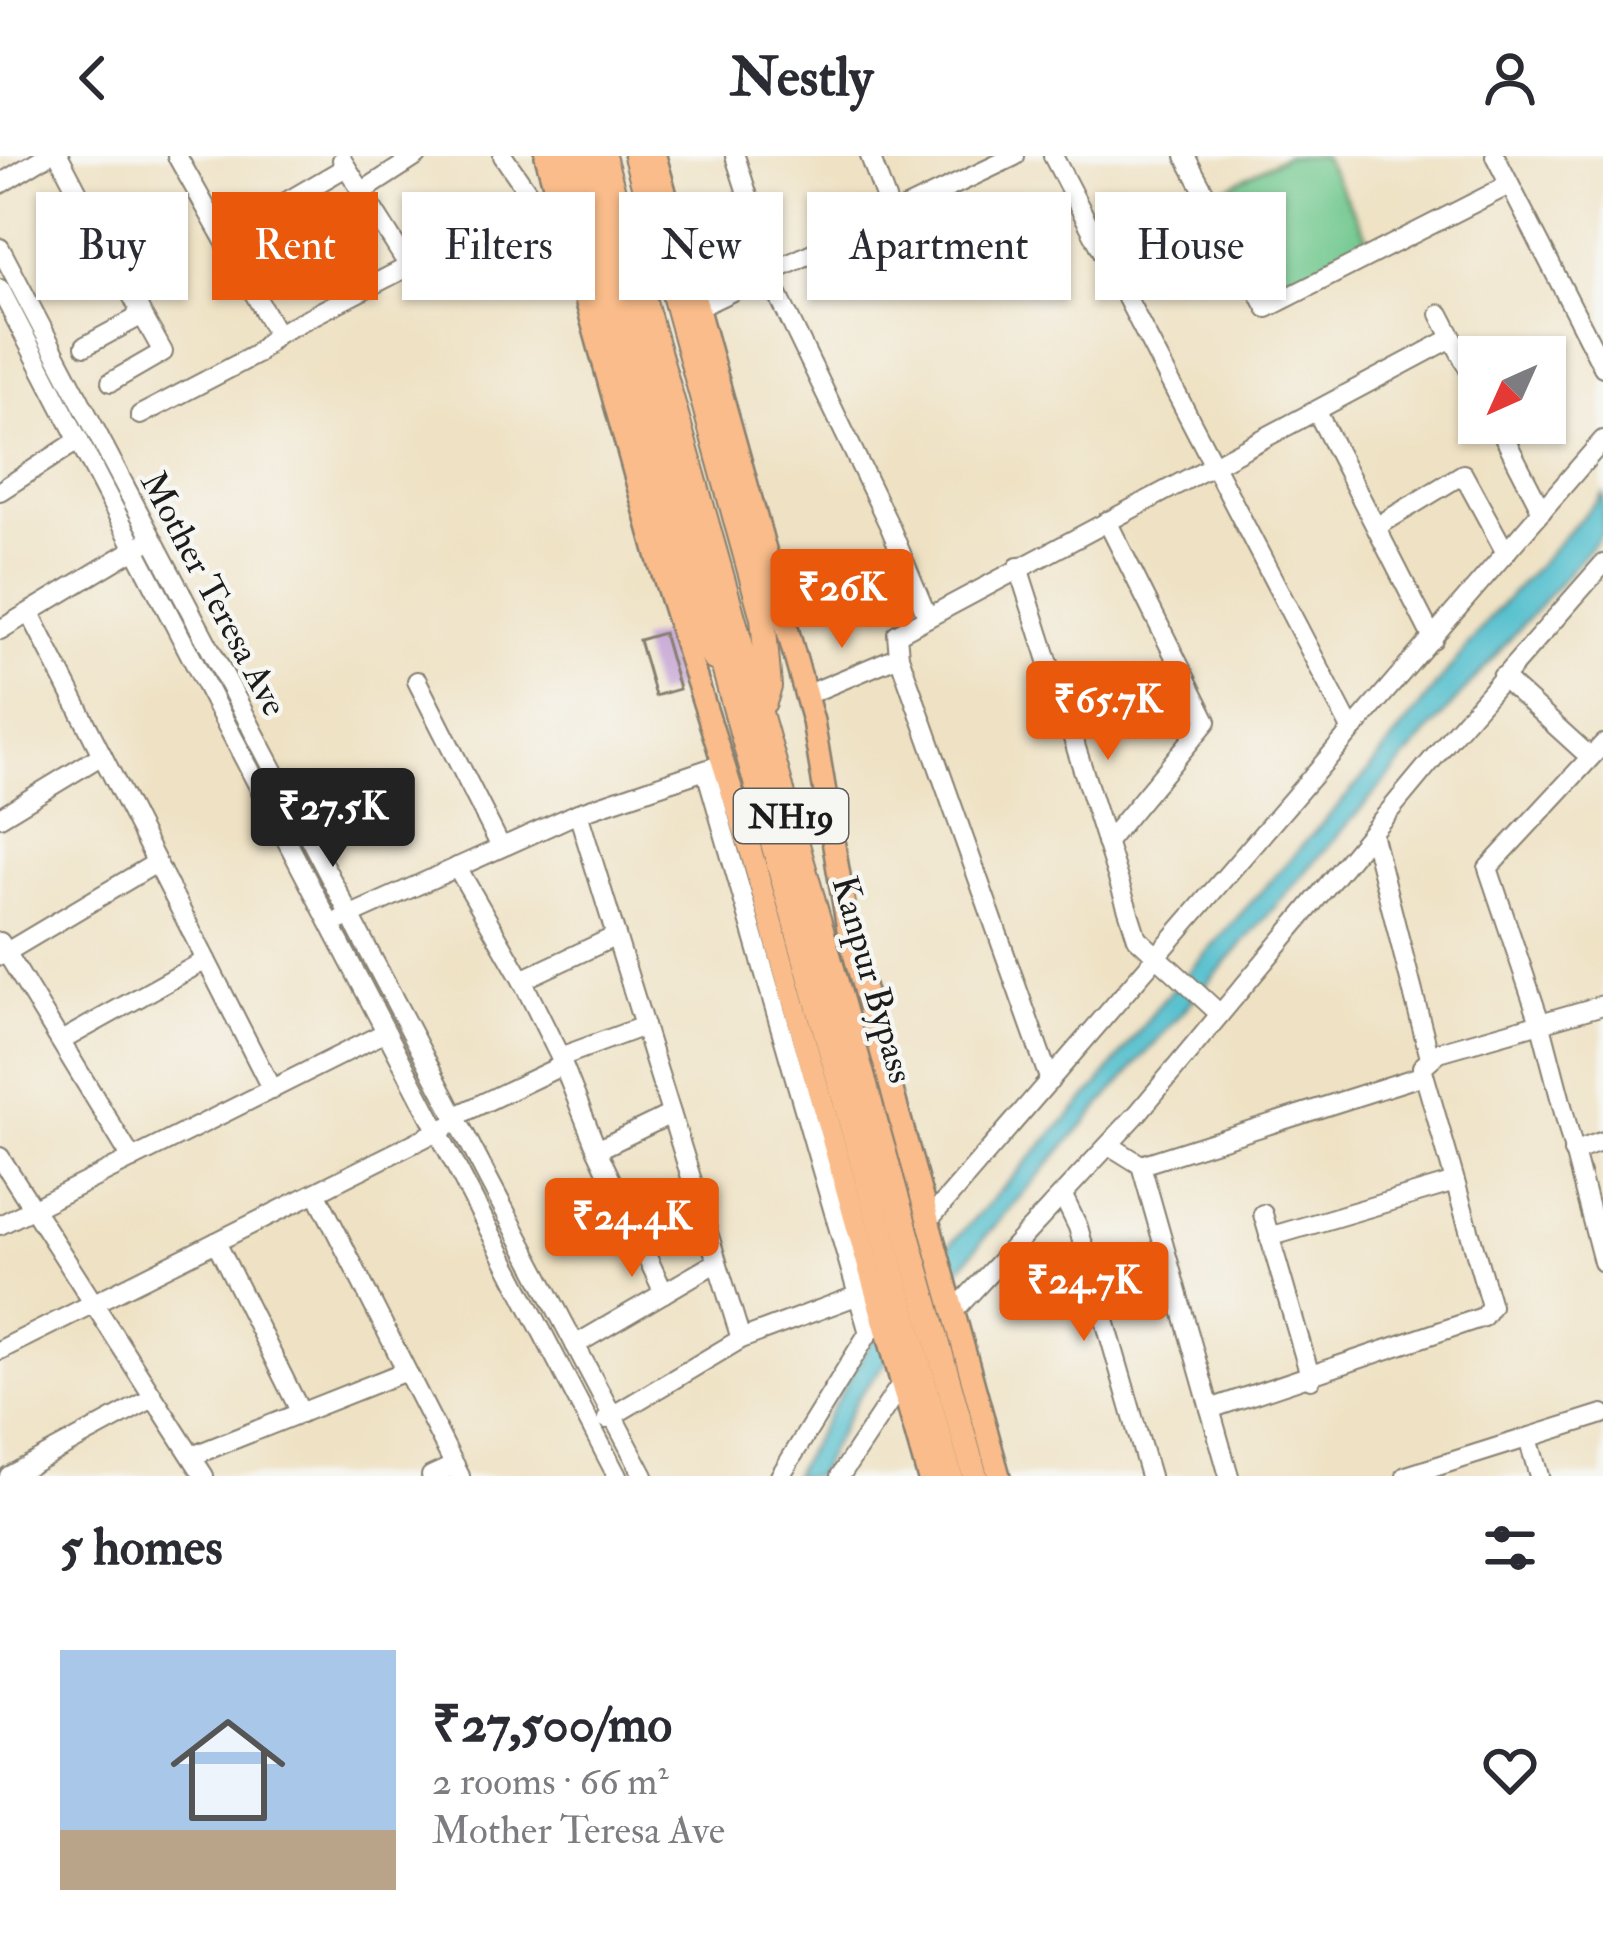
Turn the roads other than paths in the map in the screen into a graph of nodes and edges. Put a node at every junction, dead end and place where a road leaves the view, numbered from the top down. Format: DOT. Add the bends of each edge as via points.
graph roads {
  1 [pos="46,156"];
  2 [pos="59,156"];
  3 [pos="177,156"];
  4 [pos="417,156"];
  5 [pos="503,156"];
  6 [pos="546,156"];
  7 [pos="562,156"];
  8 [pos="581,156"];
  9 [pos="604,156"];
  10 [pos="636,156"];
  11 [pos="655,156"];
  12 [pos="735,156"];
  13 [pos="870,156"];
  14 [pos="1015,156"];
  15 [pos="1054,156"];
  16 [pos="1185,156"];
  17 [pos="1495,156"];
  18 [pos="343,161"];
  19 [pos="0,184"];
  20 [pos="1509,184"];
  21 [pos="363,191"];
  22 [pos="295,192"];
  23 [pos="523,192"];
  24 [pos="746,192"];
  25 [pos="882,192"];
  26 [pos="937,192"];
  27 [pos="212,217"];
  28 [pos="0,248"];
  29 [pos="402,255"];
  30 [pos="402,271"];
  31 [pos="0,289"];
  32 [pos="783,299"];
  33 [pos="258,300"];
  34 [pos="713,300"];
  35 [pos="699,307"];
  36 [pos="139,309"];
  37 [pos="1440,314"];
  38 [pos="277,334"];
  39 [pos="1452,338"];
  40 [pos="85,346"];
  41 [pos="1458,349"];
  42 [pos="1603,367"];
  43 [pos="111,382"];
  44 [pos="1317,412"];
  45 [pos="140,415"];
  46 [pos="79,440"];
  47 [pos="1603,440"];
  48 [pos="1507,444"];
  49 [pos="1214,466"];
  50 [pos="0,491"];
  51 [pos="1542,511"];
  52 [pos="1107,521"];
  53 [pos="1376,526"];
  54 [pos="142,544"];
  55 [pos="1506,553"];
  56 [pos="1603,564"];
  57 [pos="1018,567"];
  58 [pos="29,613"];
  59 [pos="927,616"];
  60 [pos="0,630"];
  61 [pos="1433,639"];
  62 [pos="899,656"];
  63 [pos="1502,677"];
  64 [pos="417,682"];
  65 [pos="735,695"];
  66 [pos="806,695"];
  67 [pos="762,710"];
  68 [pos="1351,729"];
  69 [pos="1597,750"];
  70 [pos="102,755"];
  71 [pos="712,768"];
  72 [pos="578,813"];
  73 [pos="0,817"];
  74 [pos="1372,832"];
  75 [pos="1106,843"];
  76 [pos="501,847"];
  77 [pos="157,863"];
  78 [pos="457,867"];
  79 [pos="339,920"];
  80 [pos="616,936"];
  81 [pos="2,950"];
  82 [pos="1155,959"];
  83 [pos="206,960"];
  84 [pos="522,980"];
  85 [pos="1603,1005"];
  86 [pos="1220,1014"];
  87 [pos="1540,1025"];
  88 [pos="644,1026"];
  89 [pos="386,1032"];
  90 [pos="61,1042"];
  91 [pos="562,1061"];
  92 [pos="1427,1066"];
  93 [pos="1050,1082"];
  94 [pos="272,1090"];
  95 [pos="671,1114"];
  96 [pos="449,1123"];
  97 [pos="1603,1141"];
  98 [pos="1109,1145"];
  99 [pos="597,1150"];
  100 [pos="1573,1152"];
  101 [pos="0,1157"];
  102 [pos="132,1159"];
  103 [pos="1141,1165"];
  104 [pos="1455,1182"];
  105 [pos="317,1194"];
  106 [pos="1063,1196"];
  107 [pos="32,1209"];
  108 [pos="1263,1214"];
  109 [pos="927,1222"];
  110 [pos="0,1225"];
  111 [pos="1269,1237"];
  112 [pos="216,1243"];
  113 [pos="717,1262"];
  114 [pos="1603,1262"];
  115 [pos="664,1293"];
  116 [pos="856,1296"];
  117 [pos="90,1303"];
  118 [pos="952,1305"];
  119 [pos="877,1323"];
  120 [pos="741,1339"];
  121 [pos="575,1345"];
  122 [pos="0,1350"];
  123 [pos="406,1371"];
  124 [pos="898,1375"];
  125 [pos="1311,1379"];
  126 [pos="153,1398"];
  127 [pos="1210,1409"];
  128 [pos="301,1413"];
  129 [pos="1603,1414"];
  130 [pos="613,1415"];
  131 [pos="592,1428"];
  132 [pos="1528,1438"];
  133 [pos="192,1456"];
  134 [pos="46,1458"];
  135 [pos="458,1471"];
  136 [pos="9,1476"];
  137 [pos="57,1476"];
  138 [pos="204,1476"];
  139 [pos="430,1476"];
  140 [pos="617,1476"];
  141 [pos="644,1476"];
  142 [pos="780,1476"];
  143 [pos="840,1476"];
  144 [pos="928,1476"];
  145 [pos="950,1476"];
  146 [pos="975,1476"];
  147 [pos="999,1476"];
  148 [pos="1150,1476"];
  149 [pos="1228,1476"];
  150 [pos="1406,1476"];
  151 [pos="1539,1476"];
  1 -- 19 [label="street"];
  2 -- 36 [label="street"];
  3 -- 27 [label="street"];
  4 -- 21 [label="street"];
  5 -- 23 [label="street"];
  6 -- 71 [label="main road"];
  7 -- 65 [label="highway" via="694,622"];
  8 -- 65 [label="highway, Kanpur Bypass / NH19"];
  9 -- 67 [label="highway, Kanpur Bypass / NH19"];
  10 -- 67 [label="highway" via="764,618 769,687"];
  11 -- 35 [label="main road"];
  12 -- 24 [label="street"];
  13 -- 25 [label="street"];
  14 -- 26 [label="street"];
  15 -- 49 [label="street"];
  16 -- 20 [label="street" via="1267,308"];
  17 -- 20 [label="street"];
  18 -- 21 [label="street"];
  18 -- 22 [label="street"];
  20 -- 42 [label="street"];
  21 -- 29 [label="street"];
  28 -- 54 [label="street, Mother Teresa Ave"];
  30 -- 38 [label="street"];
  31 -- 46 [label="street"];
  32 -- 59 [label="street"];
  33 -- 38 [label="street"];
  34 -- 35 [label="street"];
  35 -- 66 [label="main road"];
  36 -- 40 [label="street" via="136,319"];
  36 -- 43 [label="street" via="163,352"];
  37 -- 39 [label="street"];
  38 -- 45 [label="street" via="255,355"];
  39 -- 41 [label="street"];
  39 -- 44 [label="street"];
  44 -- 49 [label="street"];
  44 -- 53 [label="street"];
  46 -- 50 [label="street"];
  46 -- 54 [label="street"];
  47 -- 51 [label="street"];
  48 -- 51 [label="street"];
  49 -- 52 [label="street"];
  49 -- 68 [label="street"];
  51 -- 55 [label="street"];
  52 -- 57 [label="street"];
  52 -- 75 [label="street" via="1207,721"];
  53 -- 55 [label="street" via="1463,474"];
  53 -- 61 [label="street"];
  54 -- 58 [label="street"];
  54 -- 79 [label="street, Mother Teresa Ave"];
  55 -- 61 [label="street"];
  56 -- 63 [label="street"];
  57 -- 59 [label="street"];
  57 -- 75 [label="street"];
  58 -- 60 [label="street"];
  58 -- 70 [label="street"];
  59 -- 62 [label="street" via="897,634"];
  61 -- 68 [label="street"];
  62 -- 66 [label="street"];
  62 -- 93 [label="street"];
  63 -- 69 [label="street"];
  63 -- 74 [label="street"];
  64 -- 76 [label="street"];
  65 -- 145 [label="highway, Kanpur Bypass / NH19"];
  66 -- 109 [label="main road" via="849,935"];
  67 -- 146 [label="highway, Kanpur Bypass / NH19"];
  68 -- 82 [label="street"];
  69 -- 87 [label="street" via="1488,868"];
  70 -- 73 [label="street"];
  70 -- 77 [label="street"];
  71 -- 72 [label="street"];
  71 -- 116 [label="street"];
  71 -- 119 [label="main road" via="749,848"];
  72 -- 76 [label="street"];
  72 -- 80 [label="street"];
  74 -- 86 [label="street"];
  74 -- 92 [label="street"];
  75 -- 82 [label="street" via="1137,938"];
  76 -- 78 [label="street"];
  77 -- 81 [label="street"];
  77 -- 83 [label="street"];
  78 -- 79 [label="street"];
  78 -- 84 [label="street"];
  79 -- 89 [label="street"];
  79 -- 96 [label="street, Mother Teresa Ave"];
  80 -- 84 [label="street"];
  80 -- 88 [label="street"];
  81 -- 90 [label="street"];
  82 -- 86 [label="street"];
  82 -- 93 [label="street"];
  83 -- 90 [label="street"];
  83 -- 94 [label="street"];
  84 -- 91 [label="street"];
  85 -- 87 [label="street"];
  86 -- 98 [label="street"];
  87 -- 92 [label="street"];
  87 -- 100 [label="street"];
  88 -- 91 [label="street"];
  88 -- 95 [label="street"];
  89 -- 94 [label="street"];
  89 -- 96 [label="street"];
  90 -- 102 [label="street"];
  91 -- 96 [label="street"];
  91 -- 99 [label="street"];
  92 -- 103 [label="street"];
  92 -- 104 [label="street"];
  93 -- 109 [label="street"];
  94 -- 102 [label="street"];
  95 -- 99 [label="street"];
  95 -- 113 [label="street"];
  96 -- 105 [label="street"];
  96 -- 121 [label="street, Mother Teresa Ave"];
  96 -- 131 [label="street"];
  97 -- 100 [label="street"];
  98 -- 103 [label="street"];
  98 -- 106 [label="street"];
  99 -- 115 [label="street"];
  100 -- 114 [label="street"];
  101 -- 107 [label="street"];
  102 -- 107 [label="street"];
  103 -- 127 [label="street"];
  104 -- 111 [label="street"];
  104 -- 125 [label="street" via="1491,1306 1483,1317"];
  105 -- 112 [label="street"];
  105 -- 123 [label="street"];
  106 -- 118 [label="street"];
  106 -- 148 [label="street"];
  107 -- 110 [label="street"];
  107 -- 117 [label="street"];
  108 -- 111 [label="street"];
  109 -- 118 [label="main road"];
  111 -- 125 [label="street"];
  112 -- 117 [label="street"];
  112 -- 128 [label="street"];
  113 -- 115 [label="street"];
  113 -- 120 [label="street"];
  115 -- 121 [label="street"];
  116 -- 119 [label="street"];
  116 -- 120 [label="street"];
  117 -- 122 [label="street"];
  117 -- 126 [label="street"];
  118 -- 147 [label="main road"];
  119 -- 124 [label="main road"];
  119 -- 142 [label="street"];
  120 -- 130 [label="street"];
  121 -- 130 [label="street, Mother Teresa Ave"];
  123 -- 128 [label="street"];
  123 -- 135 [label="street"];
  124 -- 143 [label="street"];
  124 -- 144 [label="main road"];
  125 -- 127 [label="street"];
  126 -- 133 [label="street"];
  126 -- 134 [label="street"];
  127 -- 149 [label="street"];
  128 -- 133 [label="street"];
  129 -- 132 [label="street"];
  130 -- 131 [label="street"];
  130 -- 141 [label="street, Mother Teresa Ave"];
  131 -- 140 [label="street"];
  132 -- 150 [label="street"];
  132 -- 151 [label="street"];
  133 -- 138 [label="street"];
  134 -- 136 [label="street"];
  134 -- 137 [label="street"];
  135 -- 139 [label="street"];
}
